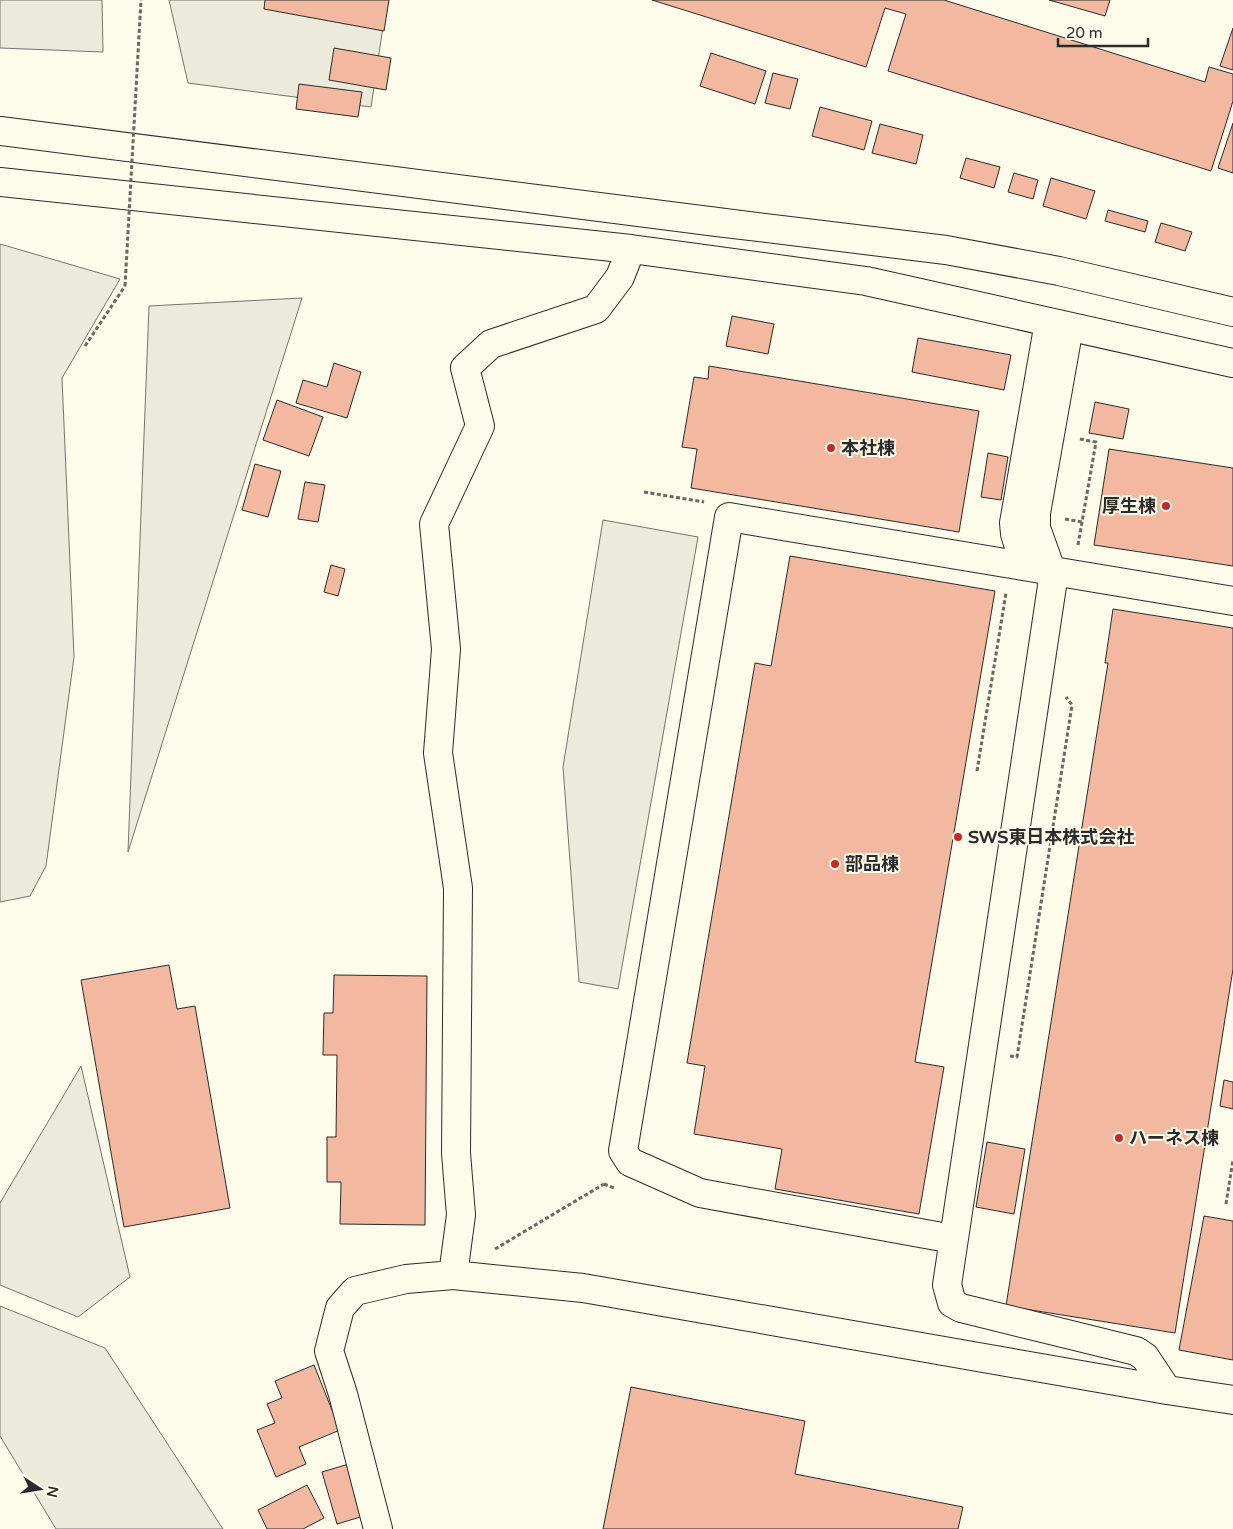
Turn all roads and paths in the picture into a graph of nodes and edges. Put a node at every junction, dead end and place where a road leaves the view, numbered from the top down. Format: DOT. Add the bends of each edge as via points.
graph roads {
  1 [pos="141,0"];
  2 [pos="0,131"];
  3 [pos="0,182"];
  4 [pos="631,249"];
  5 [pos="1233,312"];
  6 [pos="1059,324"];
  7 [pos="84,346"];
  8 [pos="1233,363"];
  9 [pos="1074,438"];
  10 [pos="1077,548"];
  11 [pos="1038,568"];
  12 [pos="1006,590"];
  13 [pos="1233,602"];
  14 [pos="977,771"];
  15 [pos="1233,1160"];
  16 [pos="604,1184"];
  17 [pos="1226,1204"];
  18 [pos="953,1240"];
  19 [pos="454,1275"];
  20 [pos="1167,1390"];
  21 [pos="1233,1400"];
  22 [pos="378,1529"];
  1 -- 7 [label="path, bridge" via="125,286"];
  2 -- 5 [label="street" via="946,250 1060,271"];
  3 -- 4 [label="street"];
  4 -- 6 [label="street" via="866,281"];
  4 -- 19 [label="street" via="620,277 596,309 491,344 465,368 480,426 434,524 446,649 438,753 458,888 456,1153 461,1215"];
  6 -- 8 [label="street"];
  6 -- 11 [label="street" via="1036,513"];
  9 -- 10 [label="path" via="1096,442"];
  11 -- 13 [label="street"];
  11 -- 18 [label="street" via="1052,586"];
  11 -- 18 [label="street" via="729,517 623,1151 630,1162 707,1195"];
  12 -- 14 [label="path"];
  15 -- 17 [label="path"];
  16 -- 19 [label="path"];
  18 -- 20 [label="street" via="947,1286 952,1303 961,1308 1136,1351 1145,1357"];
  19 -- 20 [label="street" via="583,1288"];
  19 -- 22 [label="street" via="406,1279 355,1291 340,1308 329,1351"];
  20 -- 21 [label="street"];
}
